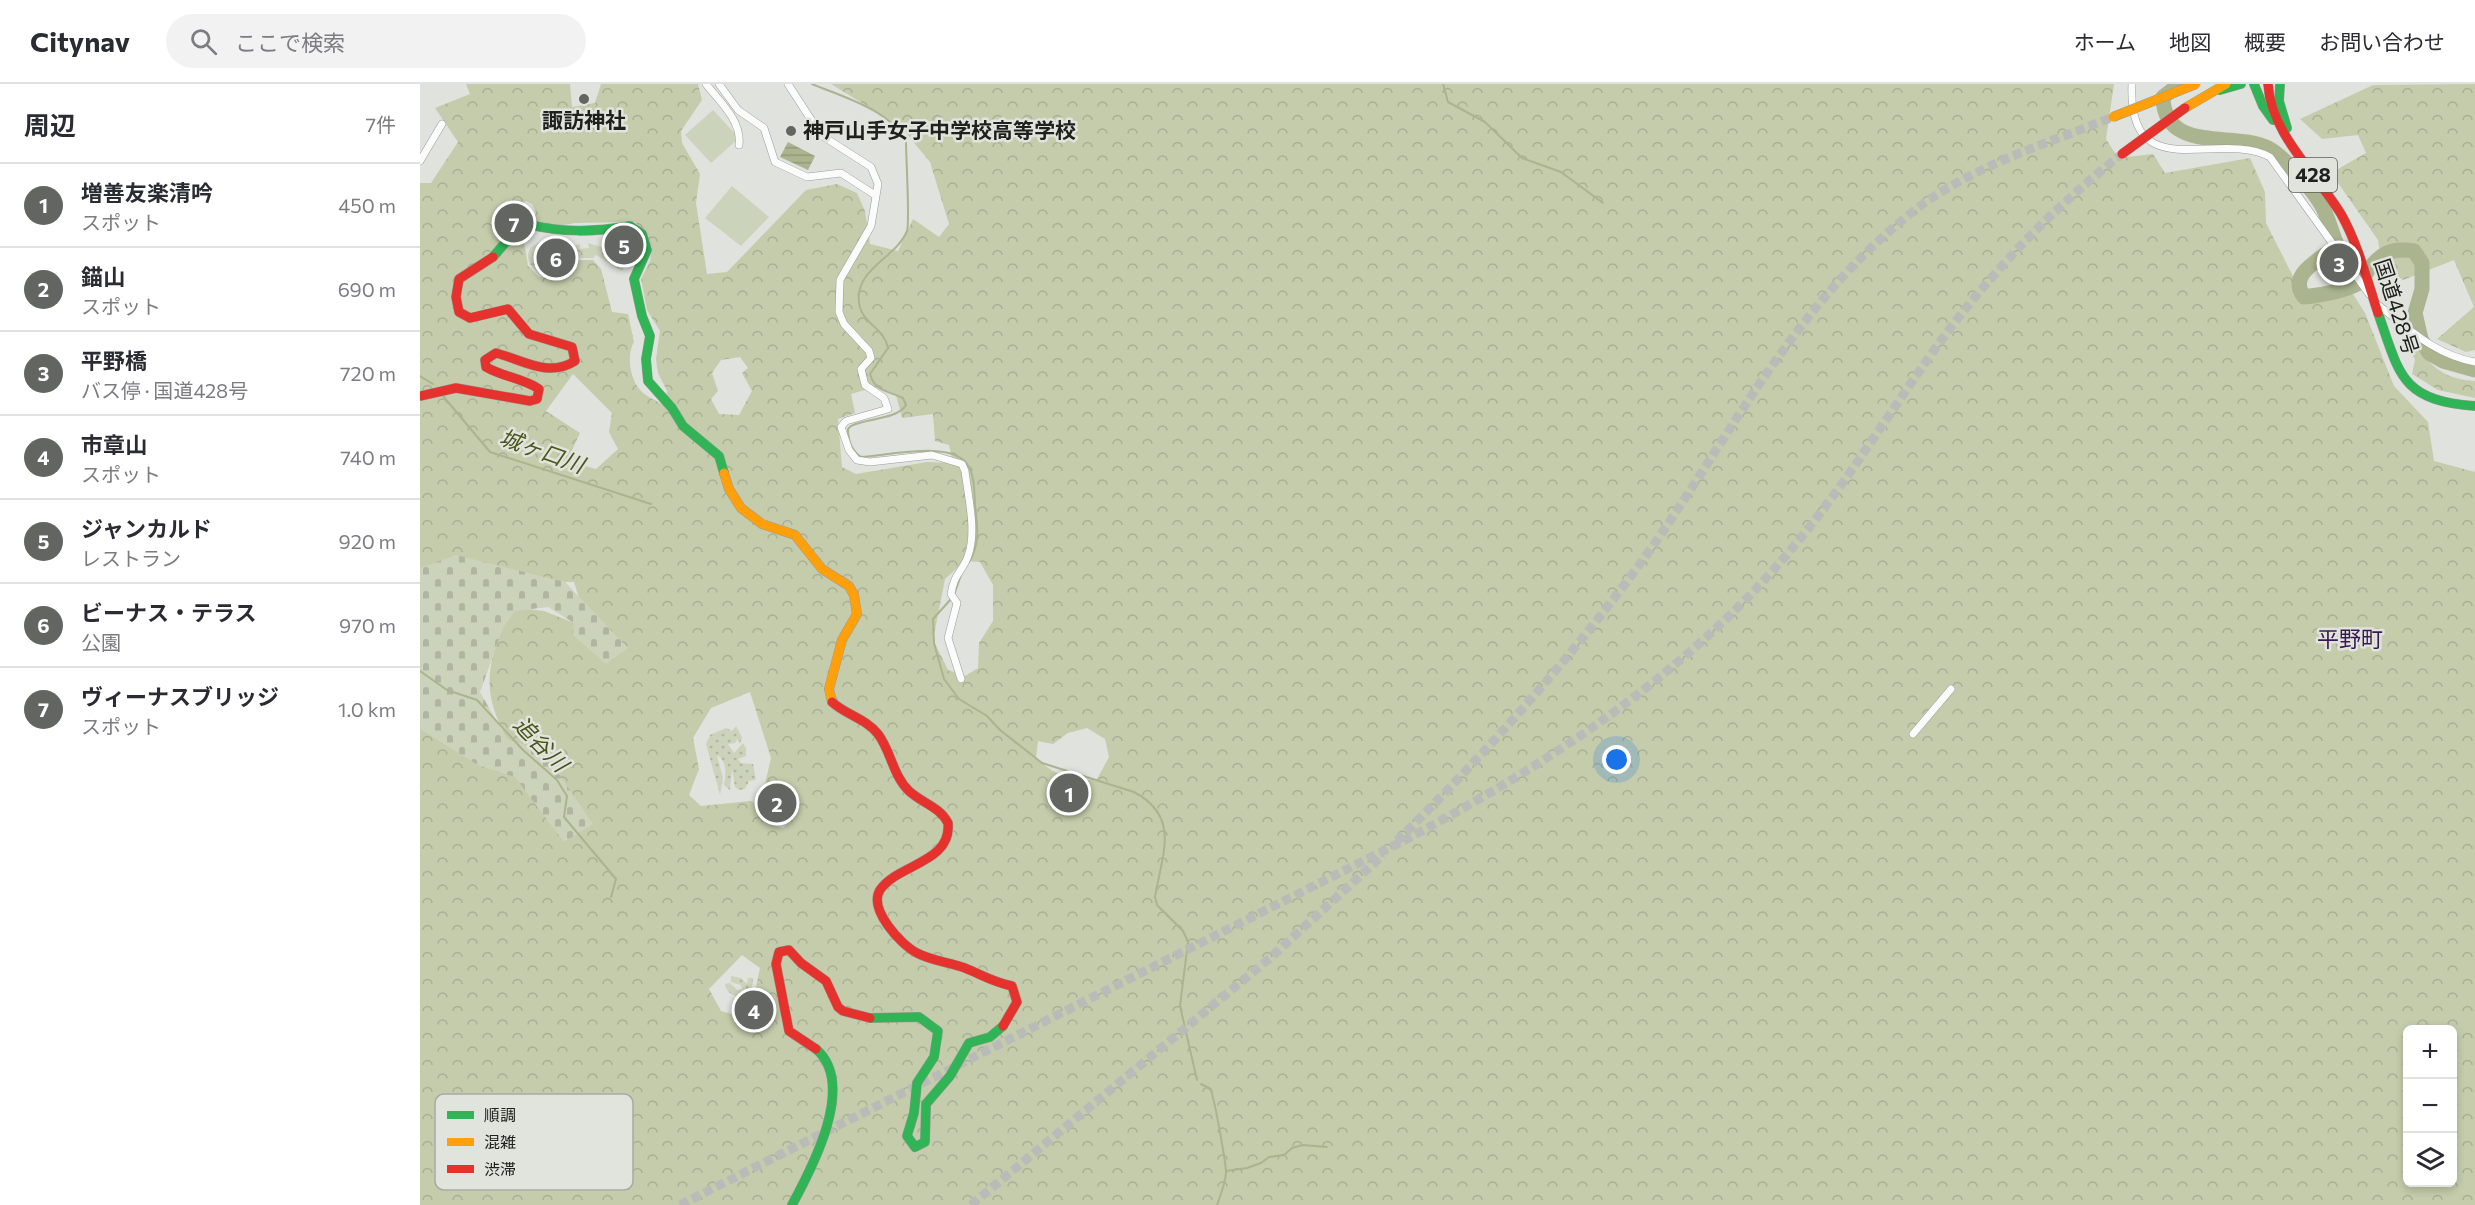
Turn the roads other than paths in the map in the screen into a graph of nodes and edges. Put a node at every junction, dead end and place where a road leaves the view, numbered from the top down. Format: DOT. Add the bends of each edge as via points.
graph roads {
  1 [pos="706,84"];
  2 [pos="719,84"];
  3 [pos="788,84"];
  4 [pos="2133,84"];
  5 [pos="2196,84"];
  6 [pos="2226,84"];
  7 [pos="2241,84"];
  8 [pos="2254,84"];
  9 [pos="2268,84"];
  10 [pos="2280,84"];
  11 [pos="2203,97"];
  12 [pos="2113,117"];
  13 [pos="442,124"];
  14 [pos="2284,134"];
  15 [pos="738,145"];
  16 [pos="2121,154"];
  17 [pos="420,161"];
  18 [pos="875,195"];
  19 [pos="2332,202"];
  20 [pos="2376,304"];
  21 [pos="2475,362"];
  22 [pos="420,396"];
  23 [pos="2475,406"];
  24 [pos="961,679"];
  25 [pos="1952,689"];
  26 [pos="1913,734"];
  27 [pos="792,1205"];
  1 -- 15 [label="street" via="735,121 740,134"];
  2 -- 18 [label="street" via="738,110 764,128 775,162 807,177 841,173"];
  3 -- 18 [label="street" via="821,135 871,168 878,184"];
  4 -- 20 [label="street" via="2138,126 2147,140 2197,150 2252,150 2270,157"];
  5 -- 12 [label="main road, bridge"];
  6 -- 11 [label="main road"];
  7 -- 11 [label="main road"];
  8 -- 14 [label="main road" via="2263,106"];
  9 -- 14 [label="main road, 国道428号 / 428" via="2269,102"];
  10 -- 19 [label="main road" via="2278,101 2283,120"];
  11 -- 16 [label="main road, bridge"];
  13 -- 17 [label="street"];
  14 -- 19 [label="main road, 国道428号 / 428"];
  18 -- 24 [label="street" via="871,226 840,280 839,312 849,332 869,351 871,358 861,369 865,385 884,398 888,409 846,421 841,427 857,460 932,455 962,464 971,533 969,555 957,572 948,638"];
  19 -- 20 [label="main road, 国道428号 / 428" via="2348,229"];
  20 -- 21 [label="street" via="2430,346"];
  20 -- 23 [label="main road, 国道428号 / 428" via="2399,374 2409,386 2429,399"];
  22 -- 27 [label="main road" via="460,387 525,402 537,399 538,389 532,384 494,373 486,367 485,360 496,353 541,369 559,370 575,361 572,347 529,334 508,309 472,319 463,316 455,298 459,279 496,254 516,230 527,224 553,231 636,228 647,250 634,279 650,336 648,381 683,426 718,456 729,489 741,508 762,524 795,535 822,568 849,586 854,595 857,614 842,640 829,689 830,701 871,725 886,744 903,784 941,814 950,830 940,849 894,876 880,890 879,910 910,949 930,961 1012,986 1017,1002 997,1034 969,1043 963,1050 950,1076 926,1104 925,1142 915,1147 907,1136 917,1083 934,1057 938,1031 919,1017 868,1018 843,1011 826,981 789,950 779,952 776,964 789,1031 820,1052 832,1075 828,1122"];
  25 -- 26 [label="street"];
}
